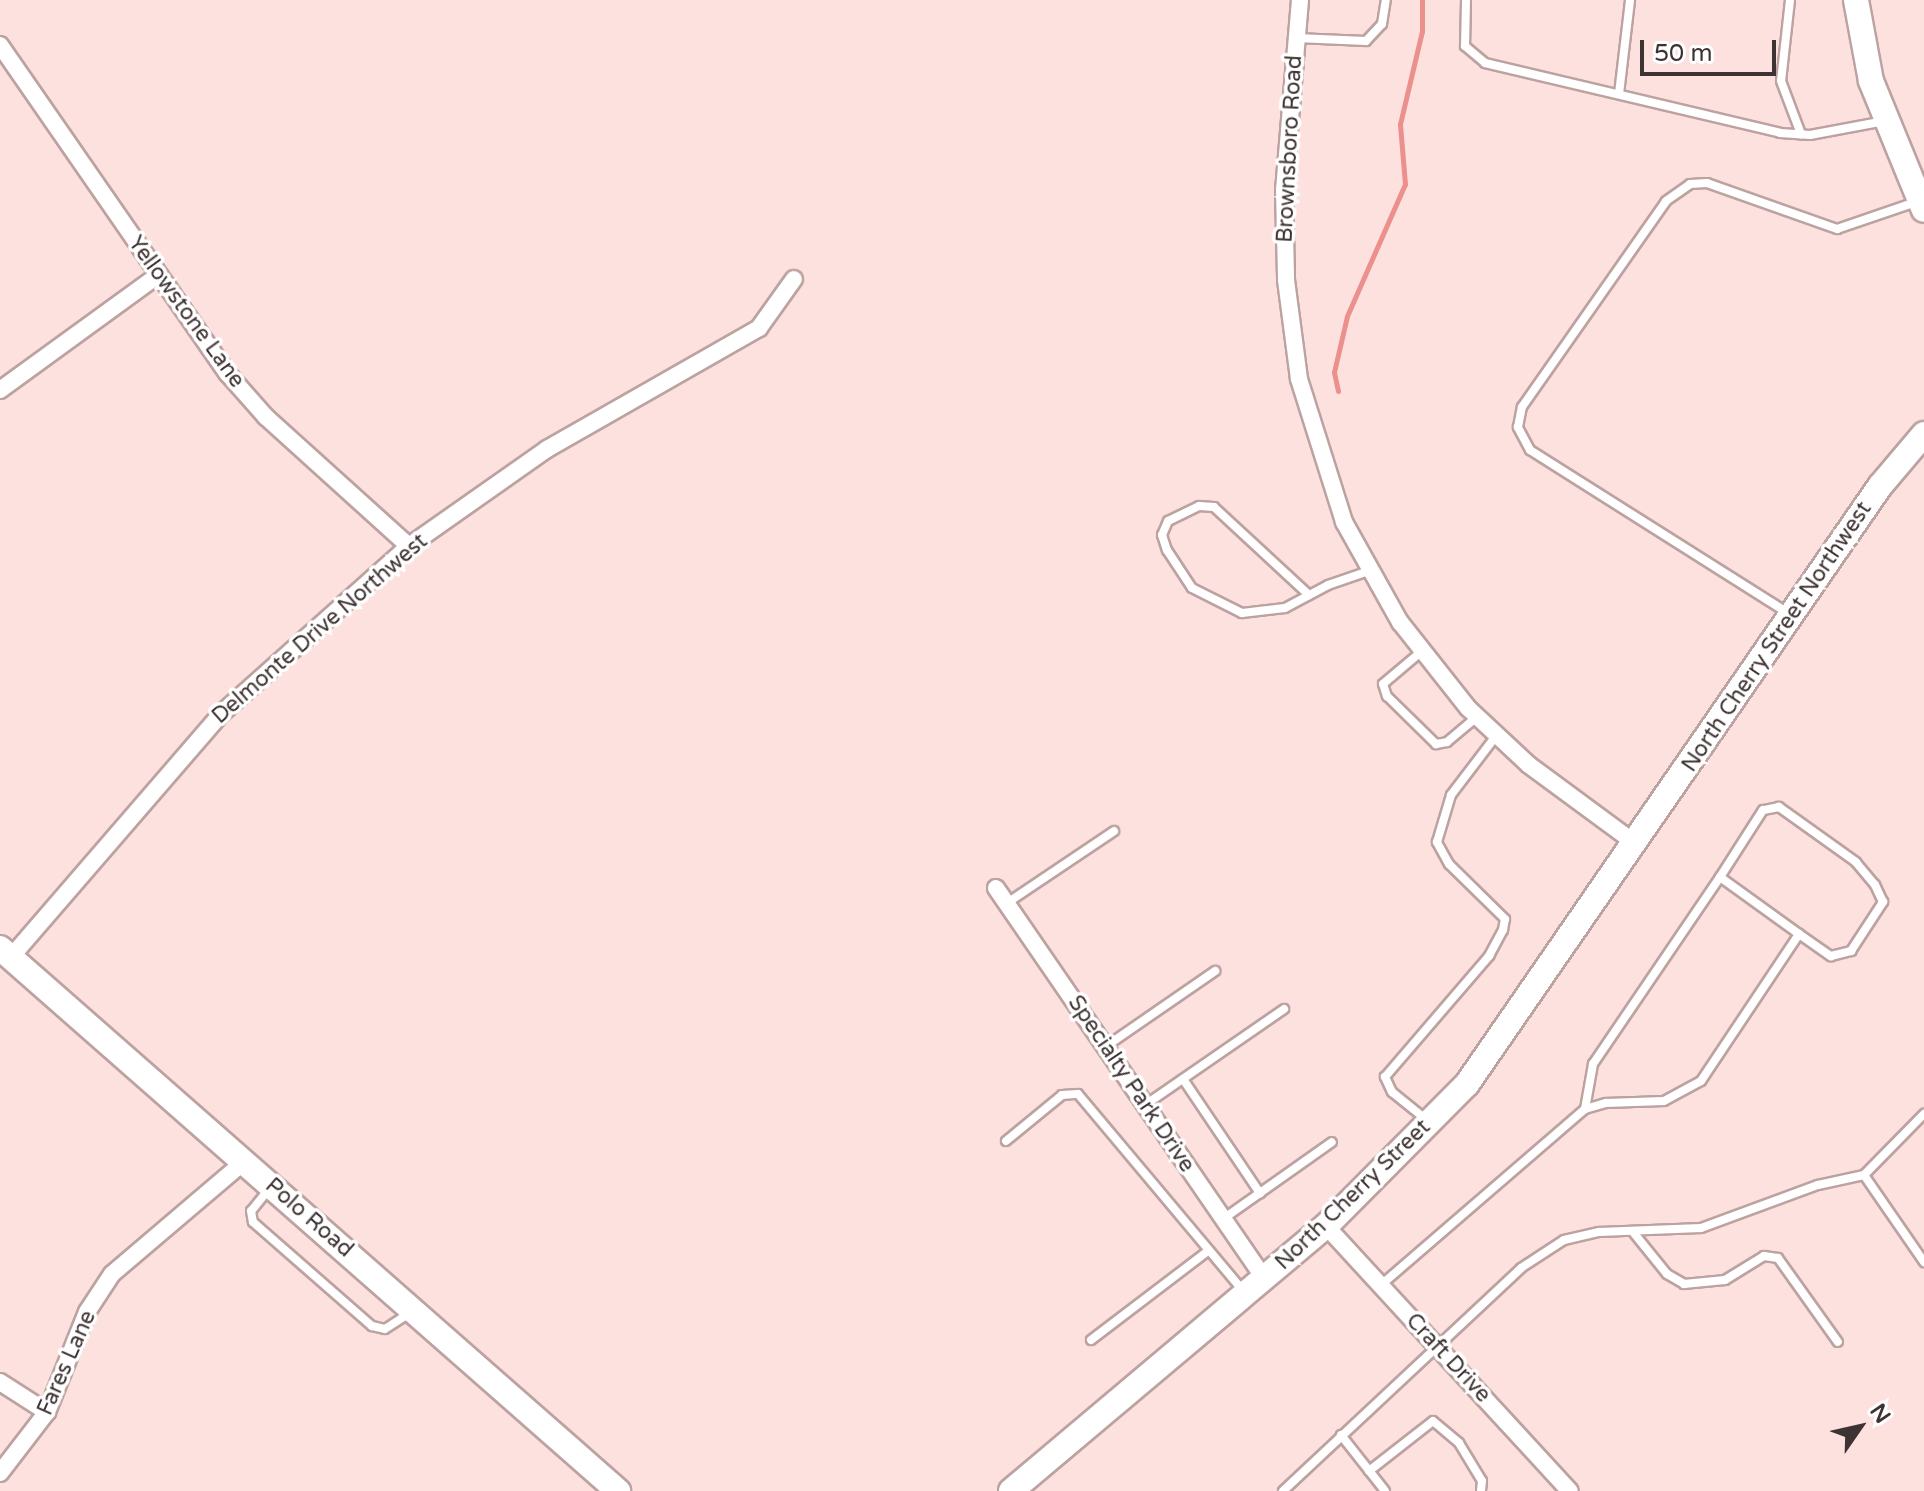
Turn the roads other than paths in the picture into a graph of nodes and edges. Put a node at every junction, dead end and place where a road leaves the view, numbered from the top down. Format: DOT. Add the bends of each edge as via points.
graph roads {
  1 [pos="1300,0"];
  2 [pos="1386,0"];
  3 [pos="1466,0"];
  4 [pos="1630,0"];
  5 [pos="1790,0"];
  6 [pos="1856,0"];
  7 [pos="1296,38"];
  8 [pos="0,45"];
  9 [pos="1619,94"];
  10 [pos="1887,120"];
  11 [pos="1801,134"];
  12 [pos="1920,194"];
  13 [pos="158,275"];
  14 [pos="794,279"];
  15 [pos="0,390"];
  16 [pos="1924,434"];
  17 [pos="409,546"];
  18 [pos="1369,571"];
  19 [pos="1309,595"];
  20 [pos="1792,615"];
  21 [pos="1422,651"];
  22 [pos="1477,717"];
  23 [pos="1496,736"];
  24 [pos="1114,831"];
  25 [pos="1636,844"];
  26 [pos="1720,877"];
  27 [pos="996,888"];
  28 [pos="1007,903"];
  29 [pos="1799,934"];
  30 [pos="6,952"];
  31 [pos="1215,971"];
  32 [pos="1284,1009"];
  33 [pos="1105,1047"];
  34 [pos="1183,1079"];
  35 [pos="1145,1105"];
  36 [pos="1585,1109"];
  37 [pos="1924,1114"];
  38 [pos="1428,1121"];
  39 [pos="1006,1141"];
  40 [pos="1332,1142"];
  41 [pos="245,1161"];
  42 [pos="1864,1175"];
  43 [pos="271,1185"];
  44 [pos="1260,1193"];
  45 [pos="1223,1219"];
  46 [pos="1326,1226"];
  47 [pos="1633,1232"];
  48 [pos="1209,1250"];
  49 [pos="1924,1262"];
  50 [pos="1381,1285"];
  51 [pos="1256,1288"];
  52 [pos="413,1310"];
  53 [pos="1091,1340"];
  54 [pos="1838,1342"];
  55 [pos="1435,1344"];
  56 [pos="0,1382"];
  57 [pos="47,1412"];
  58 [pos="1341,1435"];
  59 [pos="1369,1471"];
  60 [pos="0,1473"];
  61 [pos="618,1491"];
  62 [pos="1011,1491"];
  63 [pos="1283,1491"];
  64 [pos="1385,1491"];
  65 [pos="1481,1491"];
  66 [pos="1570,1491"];
  1 -- 7 [label="street, Brownsboro Road"];
  2 -- 7 [label="lane" via="1382,24 1366,41"];
  3 -- 9 [label="lane" via="1463,34 1471,54 1485,63"];
  4 -- 9 [label="lane"];
  5 -- 11 [label="lane" via="1781,81"];
  6 -- 10 [label="main road" via="1862,50"];
  7 -- 18 [label="street, Brownsboro Road" via="1284,189 1288,294 1299,379 1344,522"];
  8 -- 13 [label="street, Yellowstone Lane"];
  9 -- 11 [label="lane"];
  10 -- 11 [label="lane"];
  10 -- 12 [label="main road"];
  12 -- 20 [label="lane" via="1837,229 1707,183 1690,184 1666,201 1522,407 1518,427 1530,450"];
  13 -- 15 [label="street"];
  13 -- 17 [label="street, Yellowstone Lane" via="266,417"];
  14 -- 17 [label="street, Delmonte Drive Northwest" via="759,328 547,449"];
  16 -- 20 [label="main road, North Cherry Street Northwest" via="1880,486"];
  17 -- 30 [label="street, Delmonte Drive Northwest" via="221,714"];
  18 -- 19 [label="lane"];
  18 -- 21 [label="street, Brownsboro Road"];
  19 -- 19 [label="lane" via="1285,608 1242,613 1192,588 1167,550 1162,535 1168,521 1199,506 1214,507"];
  20 -- 25 [label="main road, North Cherry Street Northwest"];
  21 -- 22 [label="street, Brownsboro Road"];
  21 -- 22 [label="lane" via="1383,684 1387,696 1436,744 1447,742"];
  22 -- 23 [label="street, Brownsboro Road"];
  23 -- 25 [label="street, Brownsboro Road"];
  23 -- 38 [label="lane" via="1451,795 1437,842 1449,864 1505,919 1503,930 1489,956 1385,1077 1392,1092"];
  24 -- 28 [label="lane"];
  25 -- 38 [label="main road, North Cherry Street" via="1467,1084"];
  26 -- 29 [label="lane"];
  26 -- 29 [label="lane" via="1763,810 1779,807 1805,825 1856,862 1883,902 1851,951 1831,956"];
  26 -- 36 [label="lane" via="1593,1064"];
  27 -- 28 [label="street, Specialty Park Drive"];
  28 -- 33 [label="street, Specialty Park Drive"];
  29 -- 36 [label="lane" via="1701,1081 1664,1101"];
  30 -- 41 [label="main road, Polo Road"];
  31 -- 33 [label="lane"];
  32 -- 34 [label="lane"];
  33 -- 35 [label="street, Specialty Park Drive"];
  34 -- 35 [label="lane"];
  34 -- 44 [label="lane"];
  35 -- 45 [label="street, Specialty Park Drive"];
  36 -- 50 [label="lane"];
  37 -- 42 [label="lane"];
  38 -- 46 [label="main road, North Cherry Street"];
  39 -- 48 [label="lane" via="1062,1095 1078,1094"];
  40 -- 44 [label="lane"];
  41 -- 43 [label="main road, Polo Road"];
  41 -- 57 [label="street, Fares Lane" via="112,1274 87,1312"];
  42 -- 47 [label="lane" via="1818,1185 1701,1228"];
  42 -- 49 [label="lane"];
  43 -- 52 [label="main road, Polo Road"];
  43 -- 52 [label="lane" via="251,1211 253,1222 378,1329"];
  44 -- 45 [label="lane"];
  45 -- 51 [label="street, Specialty Park Drive"];
  46 -- 50 [label="street, Craft Drive"];
  46 -- 51 [label="main road, North Cherry Street"];
  47 -- 54 [label="lane" via="1667,1274 1684,1284 1725,1280 1764,1256 1778,1258"];
  47 -- 55 [label="lane" via="1580,1235 1545,1251"];
  48 -- 51 [label="lane"];
  48 -- 53 [label="lane"];
  50 -- 55 [label="street, Craft Drive"];
  51 -- 62 [label="main road, North Cherry Street"];
  52 -- 61 [label="main road, Polo Road"];
  55 -- 58 [label="lane"];
  55 -- 66 [label="street, Craft Drive"];
  56 -- 57 [label="street"];
  57 -- 60 [label="street, Fares Lane"];
  58 -- 59 [label="lane"];
  58 -- 63 [label="lane"];
  59 -- 64 [label="lane"];
  59 -- 65 [label="lane" via="1433,1421 1459,1443 1476,1469"];
}
